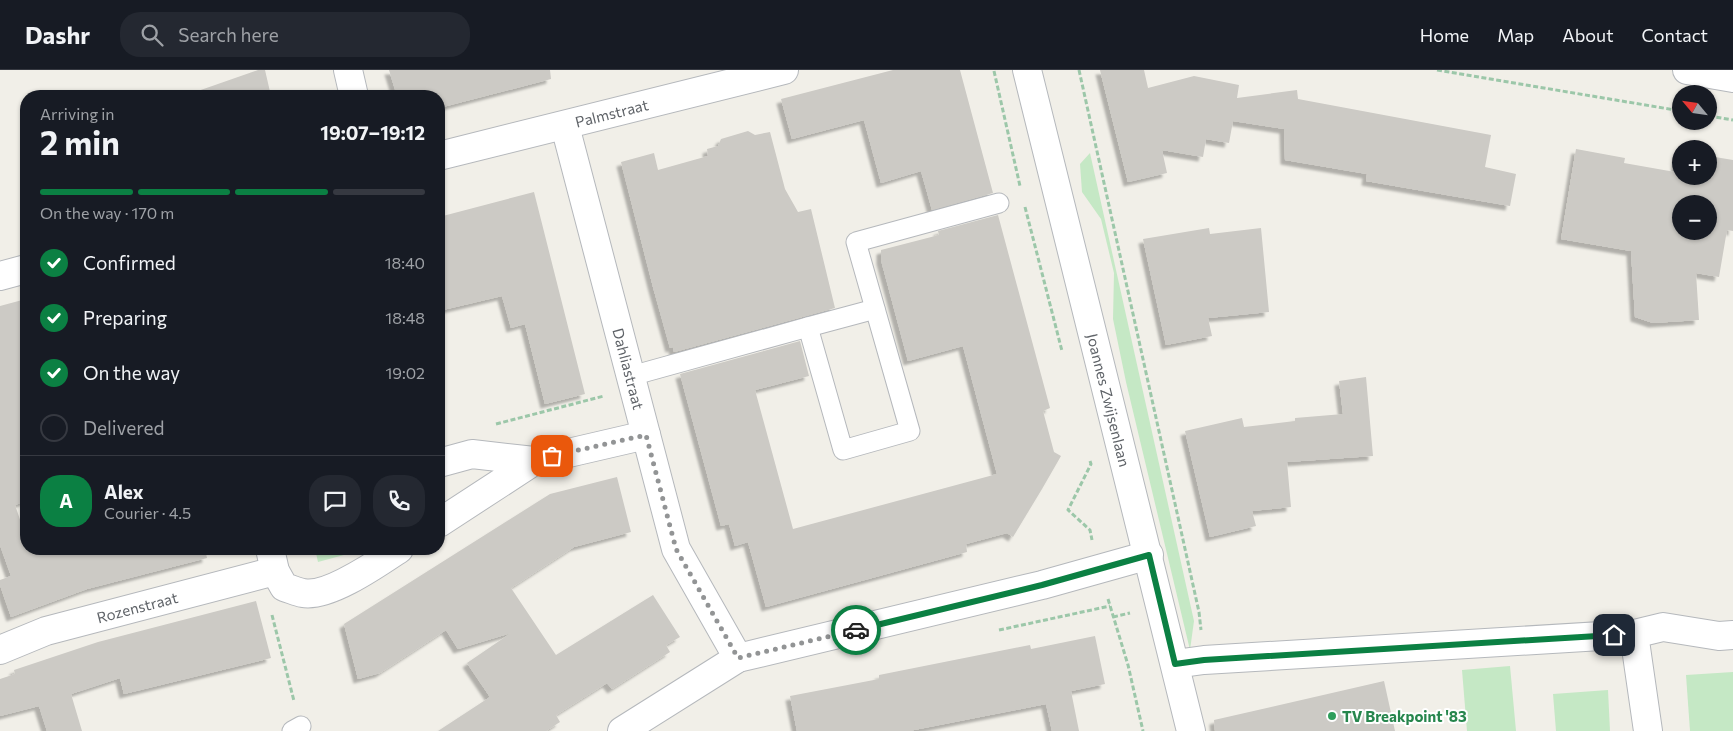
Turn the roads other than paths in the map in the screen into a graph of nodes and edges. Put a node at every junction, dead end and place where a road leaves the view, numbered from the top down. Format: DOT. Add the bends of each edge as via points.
graph roads {
  1 [pos="348,70"];
  2 [pos="784,70"];
  3 [pos="1027,70"];
  4 [pos="1687,70"];
  5 [pos="1733,78"];
  6 [pos="353,90"];
  7 [pos="565,126"];
  8 [pos="445,155"];
  9 [pos="999,203"];
  10 [pos="20,271"];
  11 [pos="0,276"];
  12 [pos="875,309"];
  13 [pos="808,327"];
  14 [pos="633,382"];
  15 [pos="646,435"];
  16 [pos="445,461"];
  17 [pos="534,461"];
  18 [pos="445,519"];
  19 [pos="390,555"];
  20 [pos="1149,555"];
  21 [pos="276,569"];
  22 [pos="1634,634"];
  23 [pos="1733,635"];
  24 [pos="0,650"];
  25 [pos="738,658"];
  26 [pos="1175,664"];
  27 [pos="622,731"];
  28 [pos="1191,731"];
  29 [pos="1648,731"];
  1 -- 6 [label="street"];
  2 -- 7 [label="street, Palmstraat"];
  3 -- 20 [label="street, Joannes Zwijsenlaan"];
  4 -- 5 [label="street"];
  7 -- 8 [label="street, Palmstraat"];
  7 -- 14 [label="street, Dahliastraat"];
  9 -- 12 [label="lane" via="856,242"];
  10 -- 11 [label="street"];
  12 -- 13 [label="lane"];
  12 -- 13 [label="lane" via="910,431 843,450"];
  13 -- 14 [label="lane"];
  14 -- 15 [label="street, Dahliastraat"];
  15 -- 17 [label="street"];
  15 -- 25 [label="street, Dahliastraat" via="676,549"];
  16 -- 17 [label="street" via="472,454"];
  17 -- 18 [label="street"];
  19 -- 21 [label="street" via="330,589 305,594"];
  20 -- 25 [label="street" via="1042,585"];
  20 -- 26 [label="street, Joannes Zwijsenlaan"];
  21 -- 24 [label="street, Rozenstraat" via="46,632"];
  22 -- 23 [label="street" via="1663,627 1719,636"];
  22 -- 26 [label="street"];
  22 -- 29 [label="street"];
  25 -- 27 [label="street"];
  26 -- 28 [label="street, Joannes Zwijsenlaan"];
}
